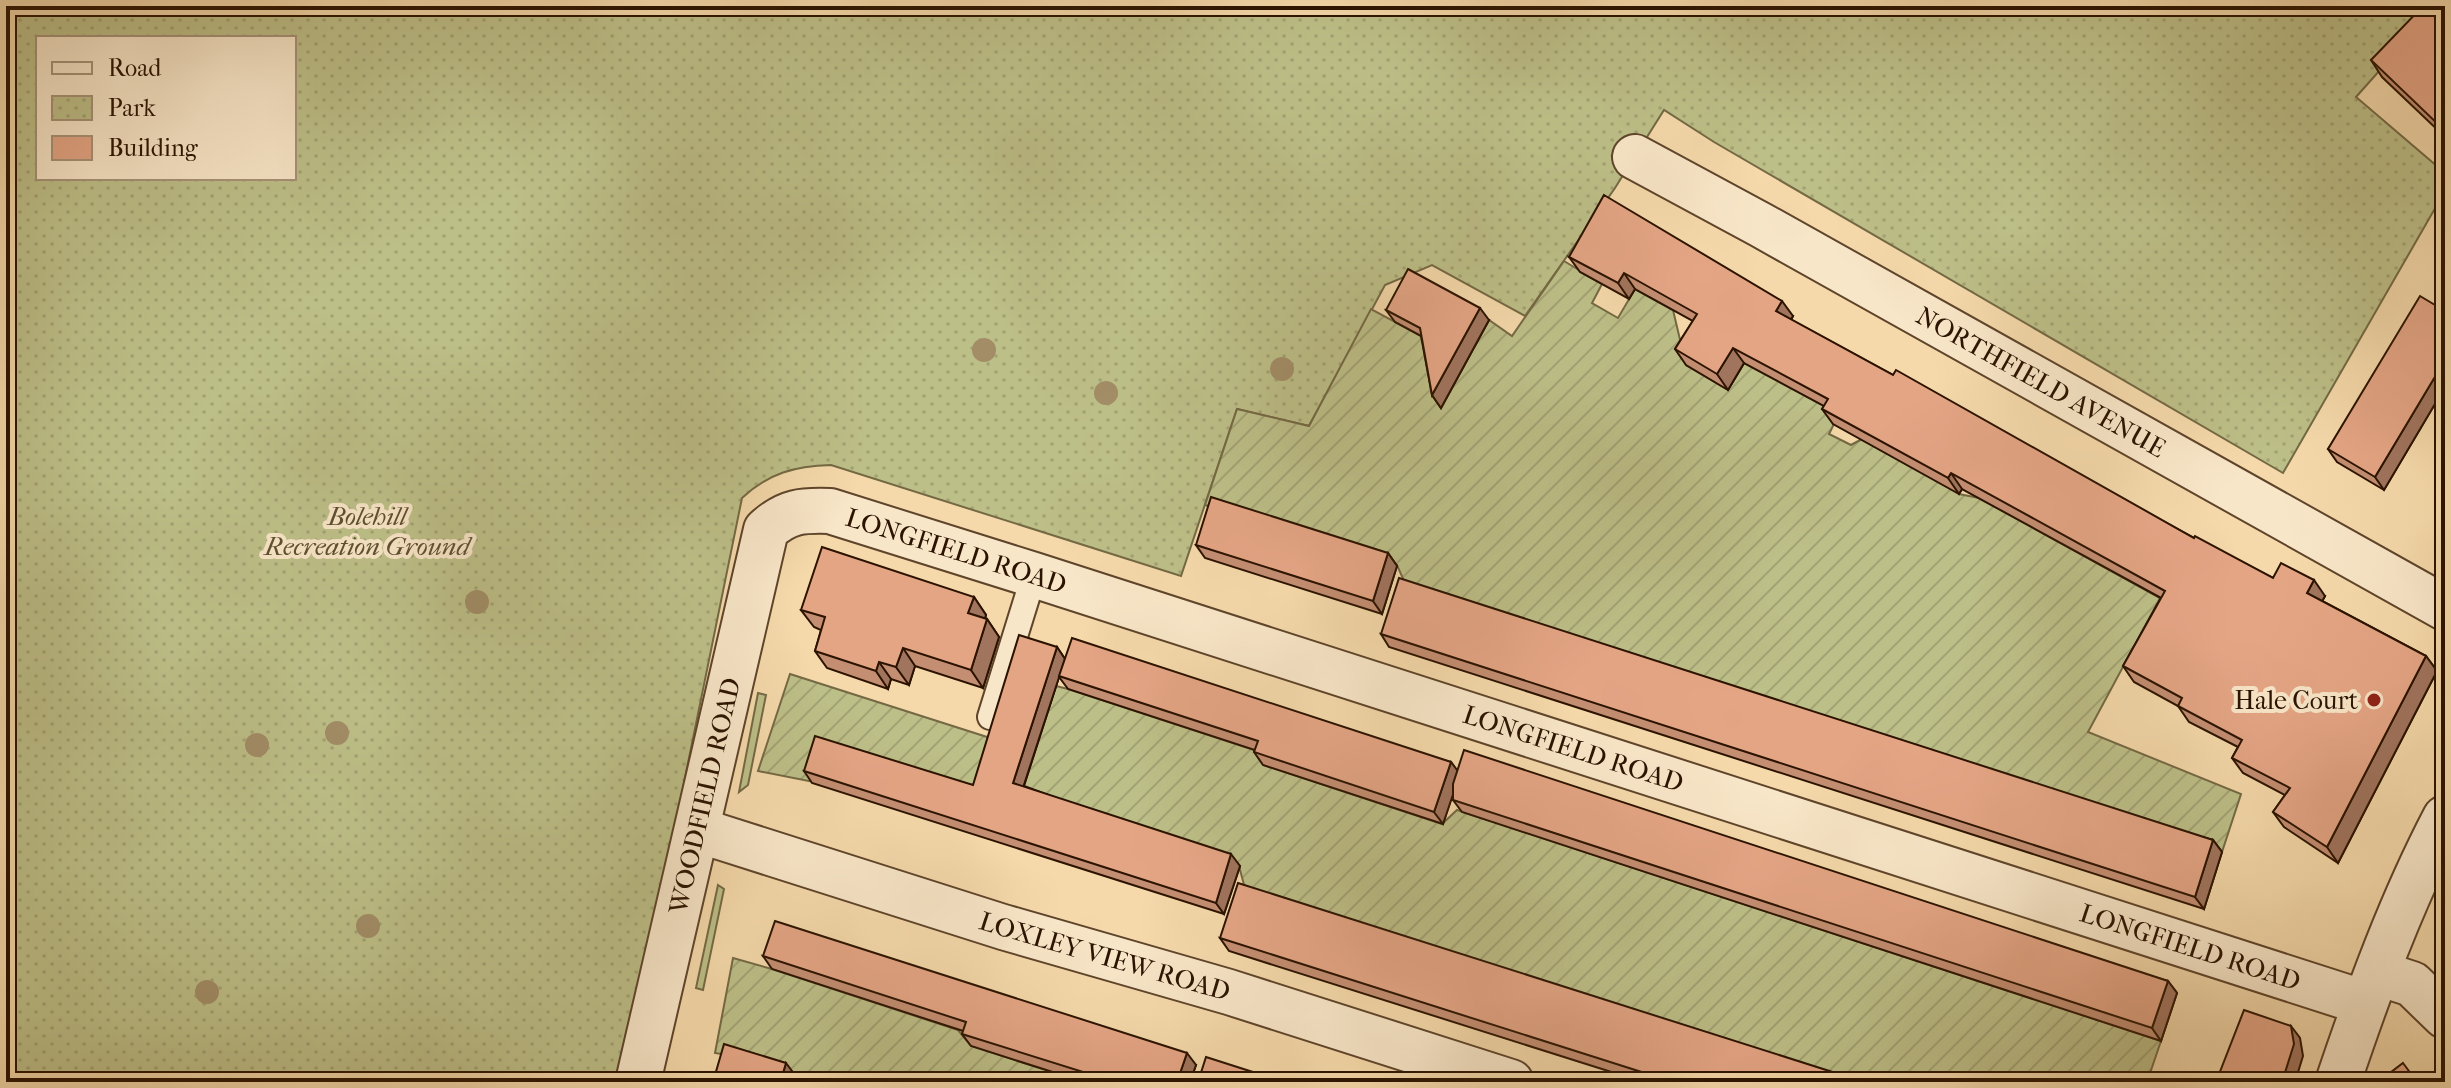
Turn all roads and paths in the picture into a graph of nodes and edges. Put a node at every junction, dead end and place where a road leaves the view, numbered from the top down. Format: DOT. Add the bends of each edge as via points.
graph roads {
  1 [pos="1635,157"];
  2 [pos="780,517"];
  3 [pos="1034,575"];
  4 [pos="2445,608"];
  5 [pos="990,717"];
  6 [pos="2445,818"];
  7 [pos="698,830"];
  8 [pos="2433,867"];
  9 [pos="2371,988"];
  10 [pos="2445,1016"];
  11 [pos="638,1082"];
  12 [pos="1511,1082"];
  13 [pos="2338,1082"];
  1 -- 4 [label="street, NORTHFIELD AVENUE"];
  2 -- 3 [label="street, LONGFIELD ROAD" via="830,511"];
  2 -- 7 [label="street, WOODFIELD ROAD" via="766,530"];
  3 -- 5 [label="lane"];
  3 -- 9 [label="street, LONGFIELD ROAD"];
  6 -- 8 [label="street"];
  7 -- 11 [label="street, WOODFIELD ROAD"];
  7 -- 12 [label="street, LOXLEY VIEW ROAD"];
  8 -- 9 [label="street"];
  9 -- 10 [label="street, LONGFIELD ROAD" via="2412,984"];
  9 -- 13 [label="street"];
}
